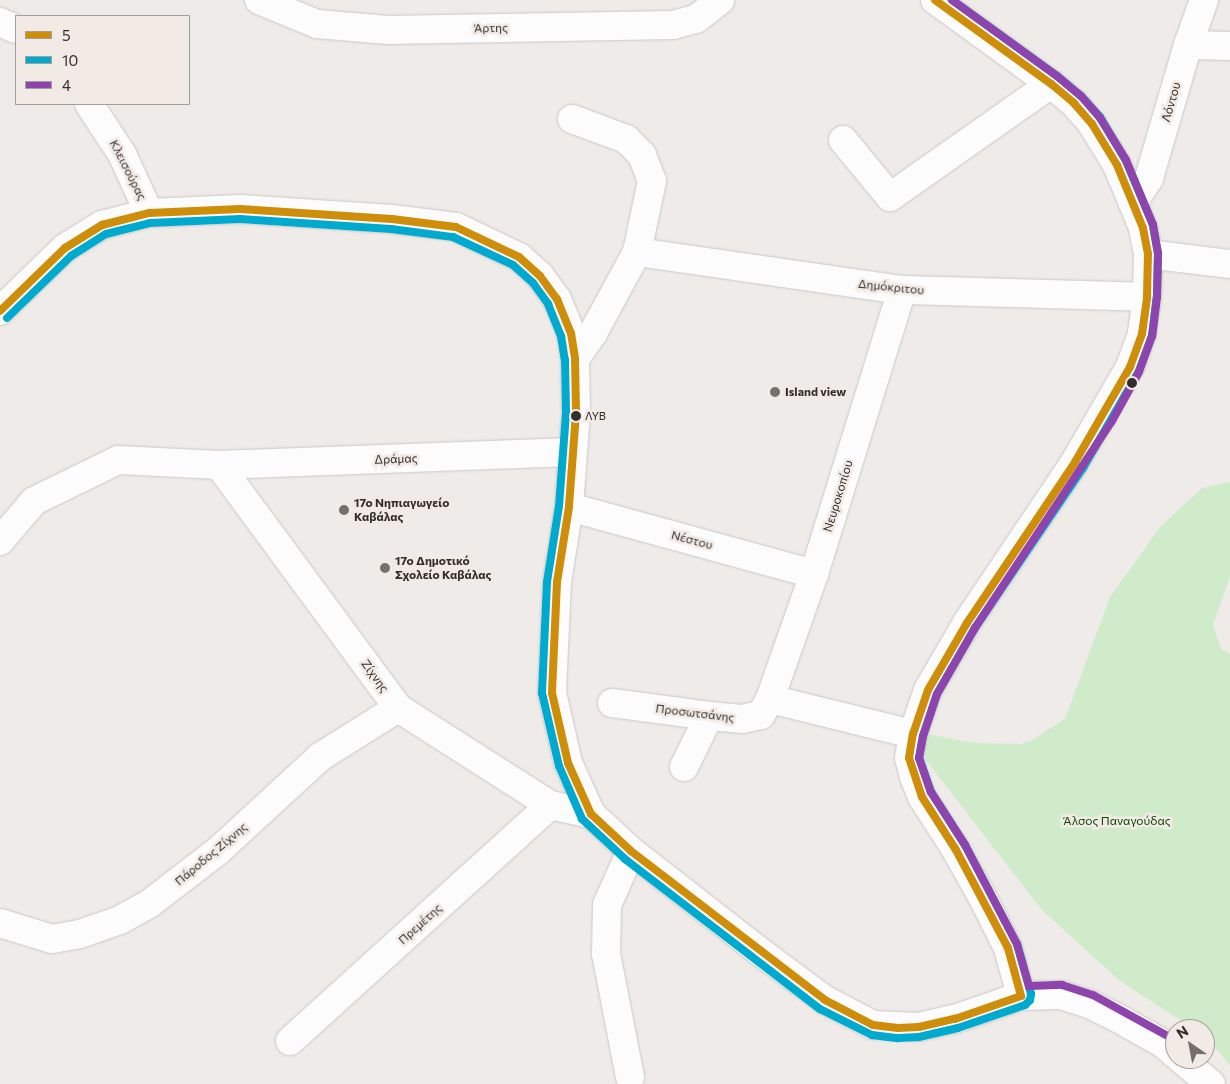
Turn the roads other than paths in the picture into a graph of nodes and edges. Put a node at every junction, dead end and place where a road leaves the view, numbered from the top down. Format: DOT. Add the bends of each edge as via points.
graph roads {
  1 [pos="259,0"];
  2 [pos="720,0"];
  3 [pos="935,0"];
  4 [pos="1204,0"];
  5 [pos="0,22"];
  6 [pos="15,29"];
  7 [pos="1188,45"];
  8 [pos="1230,46"];
  9 [pos="1051,84"];
  10 [pos="90,105"];
  11 [pos="572,118"];
  12 [pos="843,140"];
  13 [pos="1133,202"];
  14 [pos="149,213"];
  15 [pos="637,252"];
  16 [pos="1148,254"];
  17 [pos="1230,264"];
  18 [pos="902,290"];
  19 [pos="1147,297"];
  20 [pos="0,311"];
  21 [pos="575,359"];
  22 [pos="572,452"];
  23 [pos="219,465"];
  24 [pos="569,507"];
  25 [pos="0,541"];
  26 [pos="814,574"];
  27 [pos="770,700"];
  28 [pos="612,703"];
  29 [pos="398,708"];
  30 [pos="709,716"];
  31 [pos="912,734"];
  32 [pos="684,766"];
  33 [pos="550,805"];
  34 [pos="591,814"];
  35 [pos="631,852"];
  36 [pos="0,923"];
  37 [pos="1022,996"];
  38 [pos="290,1041"];
  39 [pos="1165,1045"];
  40 [pos="1193,1069"];
  41 [pos="630,1077"];
  42 [pos="1210,1084"];
  1 -- 2 [label="street, Άρτης" via="317,24 388,30 673,25 696,19"];
  3 -- 9 [label="street"];
  4 -- 7 [label="street, Λόντου"];
  5 -- 6 [label="street"];
  7 -- 8 [label="street"];
  7 -- 13 [label="street, Λόντου" via="1149,178"];
  9 -- 12 [label="street" via="890,197"];
  9 -- 13 [label="street" via="1092,124 1117,165"];
  10 -- 14 [label="street, Κλεισούρας" via="122,154"];
  11 -- 15 [label="street" via="626,139 642,155 652,181"];
  13 -- 16 [label="street"];
  14 -- 20 [label="street" via="102,225 65,248"];
  14 -- 21 [label="street" via="240,209 392,219 456,227 519,258 540,276 561,308 571,333"];
  15 -- 18 [label="street, Δημόκριτου"];
  15 -- 21 [label="street" via="593,333"];
  16 -- 17 [label="street"];
  16 -- 19 [label="street"];
  18 -- 19 [label="street, Δημόκριτου"];
  18 -- 26 [label="street, Νευροκοπίου"];
  19 -- 31 [label="street" via="1142,334 1122,384 1075,462 967,623 928,690"];
  21 -- 22 [label="street" via="576,413"];
  22 -- 23 [label="street, Δράμας"];
  22 -- 24 [label="street"];
  23 -- 25 [label="street, Δράμας" via="118,460 34,501"];
  23 -- 29 [label="street, Ζίχνης"];
  24 -- 26 [label="street, Νέστου"];
  24 -- 34 [label="street" via="557,582 552,693 568,763"];
  26 -- 27 [label="street, Νευροκοπίου"];
  27 -- 30 [label="street, Προσωτσάνης" via="760,715 742,719"];
  27 -- 31 [label="street"];
  28 -- 30 [label="street, Προσωτσάνης"];
  29 -- 33 [label="street, Ζίχνης"];
  29 -- 36 [label="street, Πάροδος Ζίχνης" via="320,758 219,850 149,904 120,920 80,934 52,939"];
  30 -- 32 [label="street"];
  31 -- 37 [label="street" via="909,758 922,798 984,900 1008,948"];
  33 -- 34 [label="street, Ζίχνης"];
  33 -- 38 [label="street, Πρεμέτης"];
  34 -- 35 [label="street"];
  35 -- 37 [label="street" via="825,1000 873,1025 919,1027"];
  35 -- 41 [label="street" via="608,904 606,954"];
  37 -- 39 [label="street" via="1061,995 1089,1004"];
  40 -- 42 [label="street"];
}
